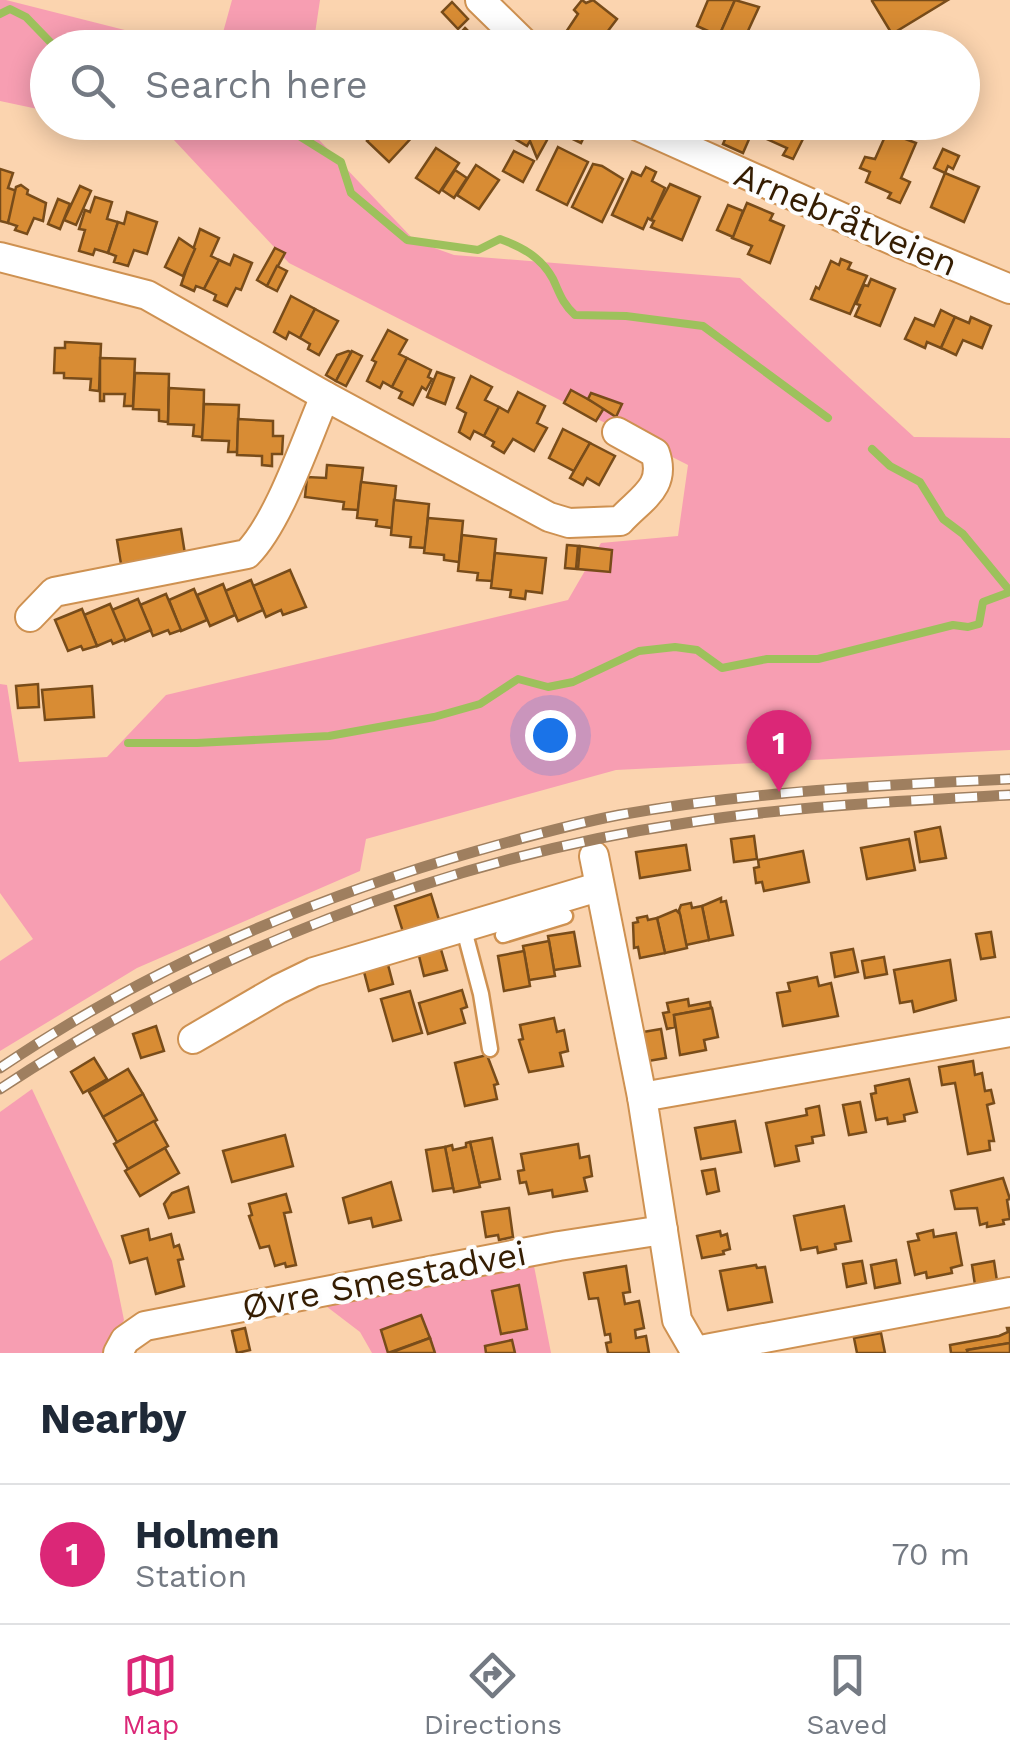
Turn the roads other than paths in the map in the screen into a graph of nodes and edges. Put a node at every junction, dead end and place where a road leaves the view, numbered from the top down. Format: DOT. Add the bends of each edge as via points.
graph roads {
  1 [pos="480,0"];
  2 [pos="511,30"];
  3 [pos="669,140"];
  4 [pos="0,257"];
  5 [pos="1010,288"];
  6 [pos="325,396"];
  7 [pos="618,432"];
  8 [pos="30,617"];
  9 [pos="594,856"];
  10 [pos="598,887"];
  11 [pos="534,915"];
  12 [pos="565,916"];
  13 [pos="463,926"];
  14 [pos="503,935"];
  15 [pos="1010,1032"];
  16 [pos="194,1040"];
  17 [pos="490,1049"];
  18 [pos="642,1097"];
  19 [pos="663,1230"];
  20 [pos="1010,1292"];
  21 [pos="118,1353"];
  1 -- 2 [label="street"];
  3 -- 5 [label="street, Arnebråtveien"];
  4 -- 6 [label="street" via="147,294"];
  6 -- 7 [label="street" via="569,523 620,521 656,486 655,453"];
  6 -- 8 [label="street" via="280,498 246,554 54,592"];
  9 -- 10 [label="street"];
  10 -- 11 [label="street"];
  10 -- 18 [label="street"];
  11 -- 12 [label="lane"];
  11 -- 13 [label="street"];
  11 -- 14 [label="lane"];
  13 -- 16 [label="street" via="314,972"];
  13 -- 17 [label="lane"];
  15 -- 18 [label="street"];
  18 -- 19 [label="street"];
  19 -- 20 [label="street" via="678,1320 695,1351"];
  19 -- 21 [label="street, Øvre Smestadvei" via="145,1326"];
}
